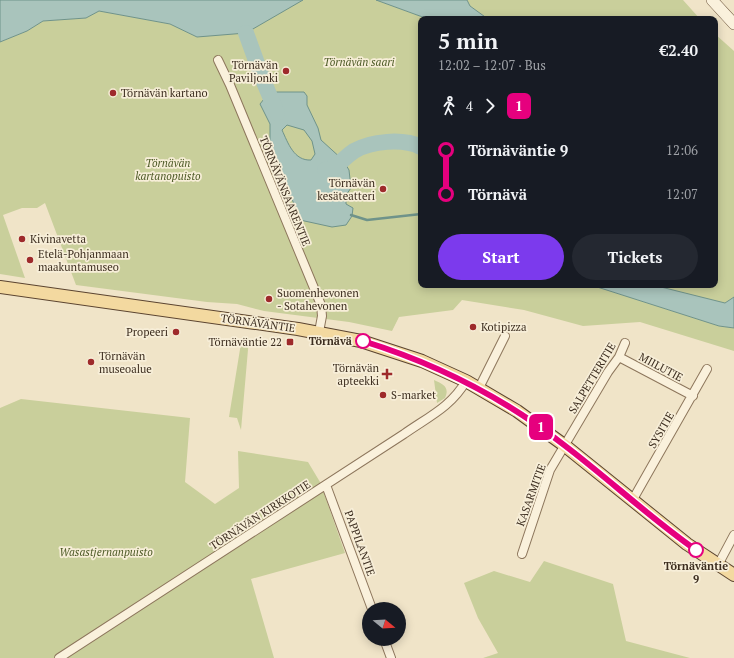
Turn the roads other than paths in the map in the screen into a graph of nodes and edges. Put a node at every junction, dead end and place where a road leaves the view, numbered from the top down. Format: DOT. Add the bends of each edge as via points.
graph roads {
  1 [pos="712,0"];
  2 [pos="734,24"];
  3 [pos="218,60"];
  4 [pos="0,287"];
  5 [pos="319,332"];
  6 [pos="504,336"];
  7 [pos="625,343"];
  8 [pos="619,357"];
  9 [pos="707,369"];
  10 [pos="466,381"];
  11 [pos="479,388"];
  12 [pos="693,396"];
  13 [pos="564,445"];
  14 [pos="326,485"];
  15 [pos="632,501"];
  16 [pos="734,535"];
  17 [pos="522,554"];
  18 [pos="718,565"];
  19 [pos="734,575"];
  20 [pos="369,602"];
  21 [pos="387,646"];
  22 [pos="59,658"];
  23 [pos="391,658"];
  1 -- 2 [label="main road"];
  3 -- 5 [label="street, TÖRNÄVÄNSAARENTIE" via="321,305"];
  4 -- 5 [label="main road, TÖRNÄVÄNTIE"];
  5 -- 10 [label="main road, TÖRNÄVÄNTIE" via="391,350"];
  6 -- 11 [label="street"];
  7 -- 8 [label="street, SALPETTERITIE"];
  8 -- 12 [label="street, MIILUTIE"];
  8 -- 13 [label="street, SALPETTERITIE"];
  9 -- 12 [label="street, SYSITIE"];
  10 -- 11 [label="main road, TÖRNÄVÄNTIE"];
  10 -- 14 [label="street, TÖRNÄVÄN KIRKKOTIE" via="449,403"];
  11 -- 13 [label="main road, TÖRNÄVÄNTIE" via="517,411"];
  12 -- 15 [label="street, SYSITIE"];
  13 -- 15 [label="main road, TÖRNÄVÄNTIE"];
  13 -- 17 [label="street, KASARMITIE" via="550,470"];
  14 -- 20 [label="street, PAPPILANTIE"];
  14 -- 22 [label="street, TÖRNÄVÄN KIRKKOTIE"];
  15 -- 18 [label="main road, TÖRNÄVÄNTIE"];
  16 -- 18 [label="street"];
  18 -- 19 [label="main road, TÖRNÄVÄNTIE"];
  21 -- 23 [label="street"];
}
